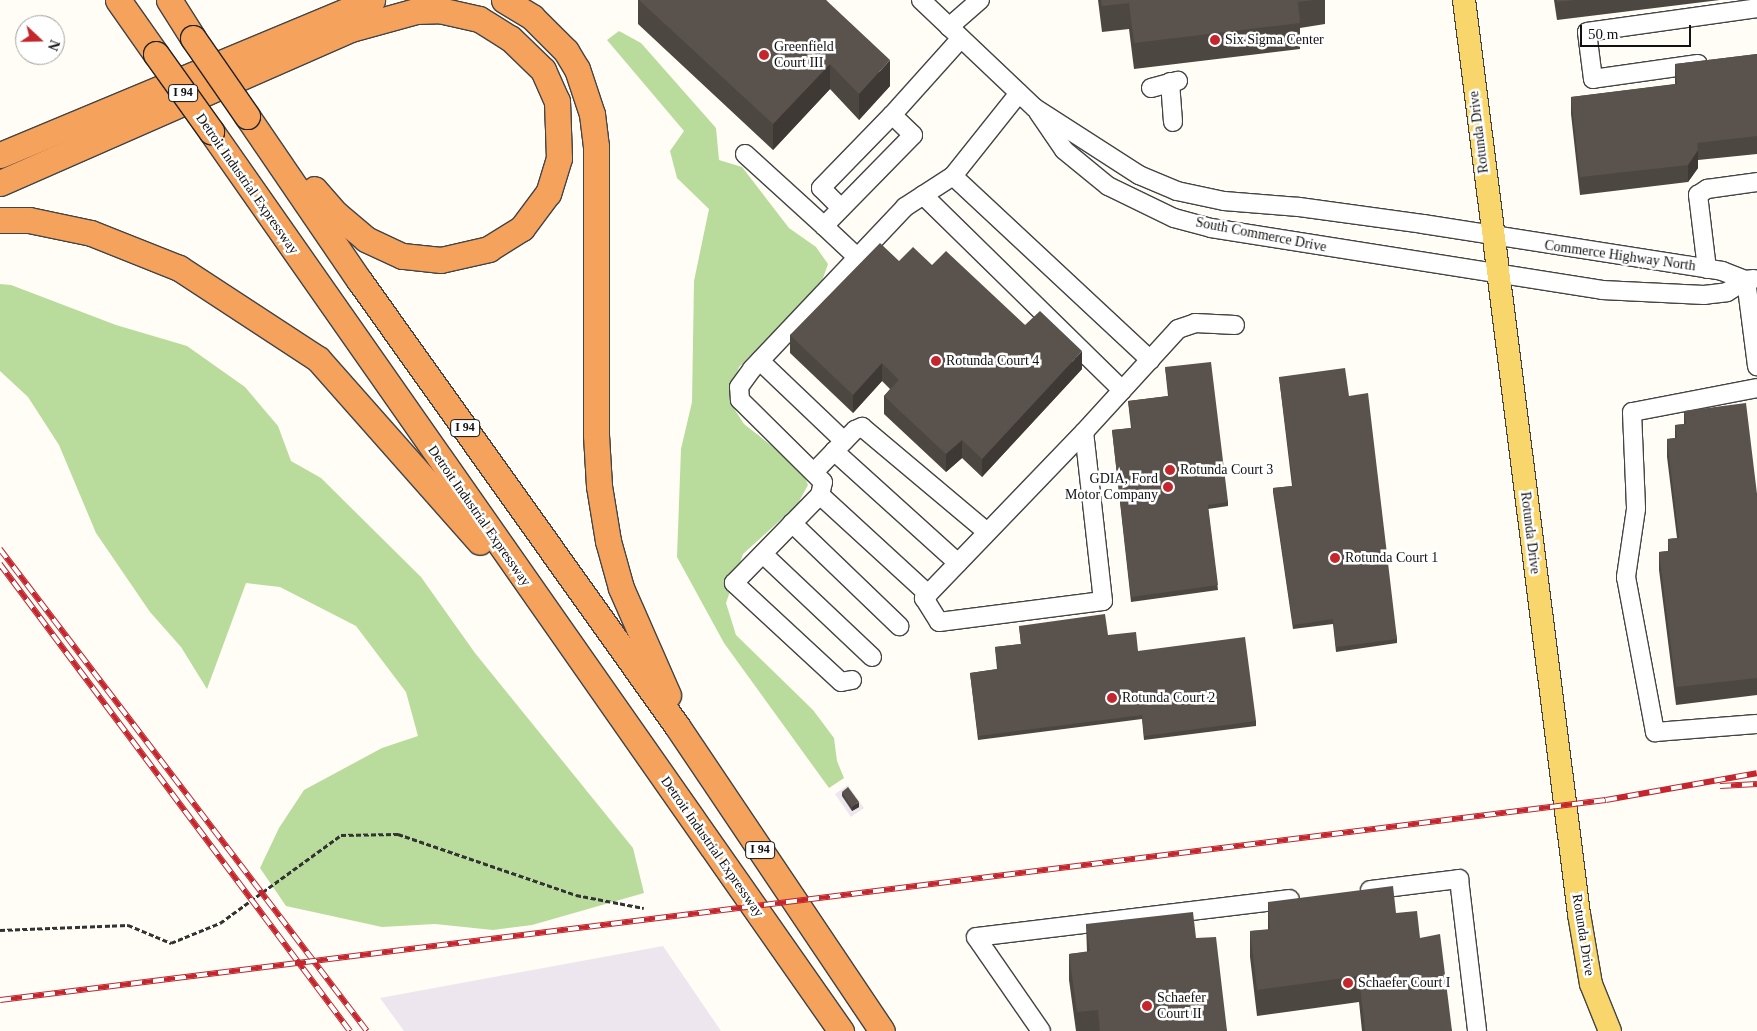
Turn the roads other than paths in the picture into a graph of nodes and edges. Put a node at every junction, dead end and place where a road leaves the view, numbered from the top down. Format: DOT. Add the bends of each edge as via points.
graph roads {
  1 [pos="118,0"];
  2 [pos="169,0"];
  3 [pos="372,0"];
  4 [pos="504,0"];
  5 [pos="921,0"];
  6 [pos="980,0"];
  7 [pos="1459,0"];
  8 [pos="1466,0"];
  9 [pos="1757,8"];
  10 [pos="955,32"];
  11 [pos="1468,32"];
  12 [pos="1718,61"];
  13 [pos="1151,88"];
  14 [pos="1019,93"];
  15 [pos="1035,108"];
  16 [pos="892,115"];
  17 [pos="251,122"];
  18 [pos="1173,122"];
  19 [pos="745,154"];
  20 [pos="0,155"];
  21 [pos="952,176"];
  22 [pos="1757,182"];
  23 [pos="0,183"];
  24 [pos="923,195"];
  25 [pos="841,208"];
  26 [pos="0,220"];
  27 [pos="824,226"];
  28 [pos="1493,236"];
  29 [pos="857,257"];
  30 [pos="1707,269"];
  31 [pos="1498,274"];
  32 [pos="1751,280"];
  33 [pos="1236,325"];
  34 [pos="1150,360"];
  35 [pos="760,361"];
  36 [pos="1757,366"];
  37 [pos="1757,388"];
  38 [pos="1122,390"];
  39 [pos="1084,432"];
  40 [pos="839,446"];
  41 [pos="814,472"];
  42 [pos="820,495"];
  43 [pos="792,523"];
  44 [pos="987,532"];
  45 [pos="763,554"];
  46 [pos="958,563"];
  47 [pos="928,594"];
  48 [pos="899,626"];
  49 [pos="559,631"];
  50 [pos="872,656"];
  51 [pos="852,680"];
  52 [pos="1757,724"];
  53 [pos="677,726"];
  54 [pos="1350,892"];
  55 [pos="1311,897"];
  56 [pos="841,1031"];
  57 [pos="882,1031"];
  58 [pos="1041,1031"];
  59 [pos="1477,1031"];
  60 [pos="1610,1031"];
  1 -- 49 [label="highway, Detroit Industrial Expressway / I 94, bridge"];
  2 -- 17 [label="highway, I 94, bridge"];
  3 -- 20 [label="highway"];
  4 -- 53 [label="highway" via="532,17 566,51 577,69 592,114 596,146 596,435 599,486 608,541 621,588 665,685"];
  5 -- 10 [label="street, South Commerce Drive"];
  6 -- 10 [label="street"];
  7 -- 11 [label="main road, Rotunda Drive"];
  8 -- 11 [label="main road, Rotunda Drive"];
  9 -- 12 [label="street" via="1587,32 1593,79"];
  10 -- 14 [label="street, South Commerce Drive"];
  10 -- 16 [label="street"];
  11 -- 28 [label="main road, Rotunda Drive"];
  13 -- 18 [label="street" via="1174,82"];
  14 -- 15 [label="street, South Commerce Drive"];
  14 -- 21 [label="street"];
  15 -- 28 [label="street, South Commerce Drive" via="1139,175 1177,191 1216,200 1299,206"];
  15 -- 31 [label="street, South Commerce Drive" via="1054,137 1083,168 1140,204 1174,218 1246,236"];
  16 -- 25 [label="street" via="821,188"];
  16 -- 25 [label="street" via="913,135"];
  17 -- 23 [label="highway" via="291,156 336,214 366,239 386,250 417,260 455,259 476,254 508,239 522,228 548,193 559,158 557,101 543,70 510,38 479,19 439,10 416,11 351,29"];
  17 -- 53 [label="highway, I 94" via="359,280"];
  19 -- 27 [label="street"];
  21 -- 24 [label="street"];
  21 -- 34 [label="street"];
  22 -- 30 [label="street" via="1707,189 1698,195"];
  24 -- 29 [label="street" via="905,206"];
  24 -- 38 [label="street"];
  25 -- 27 [label="street"];
  26 -- 49 [label="highway" via="29,220 91,233 179,268 318,359"];
  27 -- 29 [label="street"];
  28 -- 30 [label="street, Commerce Highway North"];
  28 -- 31 [label="main road, Rotunda Drive"];
  29 -- 35 [label="street"];
  30 -- 32 [label="street, Commerce Highway North"];
  31 -- 32 [label="street, Commerce Highway North" via="1602,290 1704,295 1727,292"];
  31 -- 60 [label="main road, Rotunda Drive" via="1579,914 1591,984"];
  32 -- 36 [label="street"];
  33 -- 34 [label="street" via="1194,323 1178,329"];
  34 -- 38 [label="street"];
  35 -- 40 [label="street"];
  35 -- 41 [label="street" via="739,387 740,400"];
  37 -- 52 [label="street" via="1632,412 1636,509 1626,577 1655,732"];
  38 -- 39 [label="street"];
  39 -- 44 [label="street"];
  39 -- 47 [label="street" via="1103,601 939,622 924,598"];
  40 -- 41 [label="street"];
  40 -- 44 [label="street" via="855,430 862,427 870,430"];
  40 -- 46 [label="street"];
  41 -- 42 [label="street" via="822,482"];
  42 -- 43 [label="street"];
  42 -- 47 [label="street"];
  43 -- 45 [label="street"];
  43 -- 48 [label="street"];
  44 -- 46 [label="street"];
  45 -- 50 [label="street"];
  45 -- 51 [label="street" via="734,583 841,682"];
  46 -- 47 [label="street"];
  49 -- 56 [label="highway, Detroit Industrial Expressway / I 94"];
  53 -- 57 [label="highway, I 94"];
  54 -- 59 [label="street" via="1459,879"];
  55 -- 58 [label="street" via="976,938"];
}
